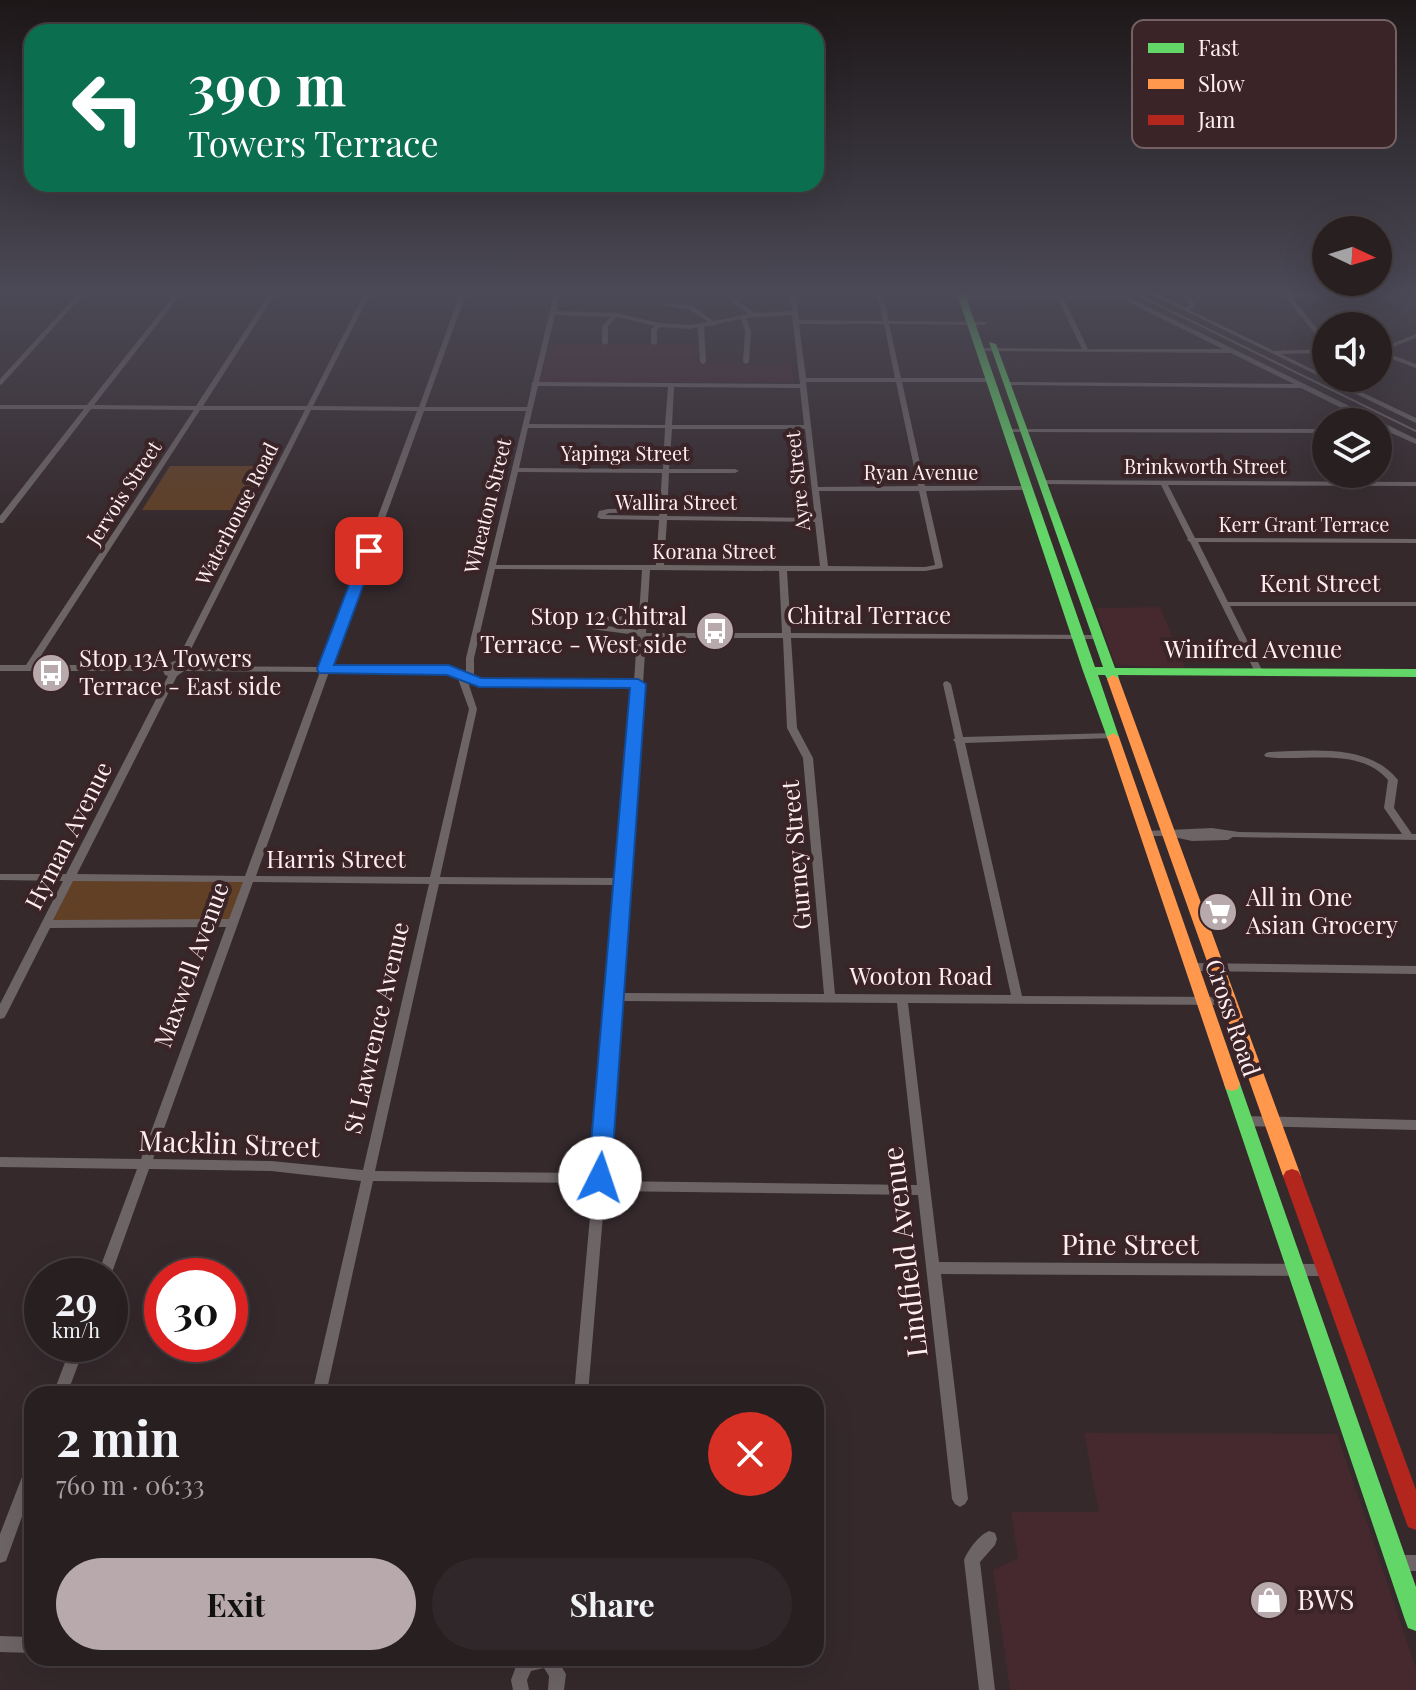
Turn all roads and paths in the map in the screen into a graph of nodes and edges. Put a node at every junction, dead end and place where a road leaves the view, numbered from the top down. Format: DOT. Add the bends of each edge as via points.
graph roads {
  1 [pos="116,373"];
  2 [pos="221,373"];
  3 [pos="325,373"];
  4 [pos="435,373"];
  5 [pos="537,373"];
  6 [pos="803,373"];
  7 [pos="898,373"];
  8 [pos="990,373"];
  9 [pos="1000,373"];
  10 [pos="1276,373"];
  11 [pos="900,380"];
  12 [pos="991,380"];
  13 [pos="804,383"];
  14 [pos="534,384"];
  15 [pos="1006,384"];
  16 [pos="671,386"];
  17 [pos="1302,386"];
  18 [pos="1355,392"];
  19 [pos="0,407"];
  20 [pos="89,407"];
  21 [pos="199,408"];
  22 [pos="307,408"];
  23 [pos="1346,408"];
  24 [pos="422,409"];
  25 [pos="529,409"];
  26 [pos="1416,421"];
  27 [pos="526,426"];
  28 [pos="668,426"];
  29 [pos="808,427"];
  30 [pos="1016,431"];
  31 [pos="1312,431"];
  32 [pos="1394,432"];
  33 [pos="1416,442"];
  34 [pos="515,470"];
  35 [pos="665,471"];
  36 [pos="735,471"];
  37 [pos="1164,483"];
  38 [pos="1416,484"];
  39 [pos="1035,485"];
  40 [pos="815,489"];
  41 [pos="922,489"];
  42 [pos="662,515"];
  43 [pos="818,520"];
  44 [pos="0,521"];
  45 [pos="1056,522"];
  46 [pos="1040,523"];
  47 [pos="1191,540"];
  48 [pos="1416,541"];
  49 [pos="491,567"];
  50 [pos="646,568"];
  51 [pos="660,568"];
  52 [pos="783,569"];
  53 [pos="824,569"];
  54 [pos="1224,604"];
  55 [pos="1416,604"];
  56 [pos="642,618"];
  57 [pos="640,634"];
  58 [pos="786,636"];
  59 [pos="1078,637"];
  60 [pos="1097,637"];
  61 [pos="183,666"];
  62 [pos="0,668"];
  63 [pos="29,668"];
  64 [pos="325,669"];
  65 [pos="170,671"];
  66 [pos="1089,671"];
  67 [pos="1108,672"];
  68 [pos="1259,672"];
  69 [pos="460,673"];
  70 [pos="1416,673"];
  71 [pos="470,680"];
  72 [pos="638,684"];
  73 [pos="947,684"];
  74 [pos="1113,735"];
  75 [pos="958,740"];
  76 [pos="1269,755"];
  77 [pos="1146,834"];
  78 [pos="1167,834"];
  79 [pos="1412,837"];
  80 [pos="0,877"];
  81 [pos="70,878"];
  82 [pos="249,879"];
  83 [pos="433,881"];
  84 [pos="625,882"];
  85 [pos="232,923"];
  86 [pos="47,924"];
  87 [pos="1191,967"];
  88 [pos="1216,967"];
  89 [pos="1416,970"];
  90 [pos="614,997"];
  91 [pos="830,999"];
  92 [pos="902,999"];
  93 [pos="1017,999"];
  94 [pos="1202,1001"];
  95 [pos="1228,1001"];
  96 [pos="0,1015"];
  97 [pos="1244,1121"];
  98 [pos="1271,1122"];
  99 [pos="1416,1125"];
  100 [pos="0,1162"];
  101 [pos="145,1164"];
  102 [pos="367,1176"];
  103 [pos="599,1182"];
  104 [pos="924,1190"];
  105 [pos="111,1258"];
  106 [pos="934,1268"];
  107 [pos="1296,1270"];
  108 [pos="1326,1270"];
  109 [pos="72,1362"];
  110 [pos="63,1386"];
  111 [pos="321,1386"];
  112 [pos="582,1386"];
  113 [pos="24,1490"];
  114 [pos="960,1499"];
  115 [pos="1416,1519"];
  116 [pos="989,1539"];
  117 [pos="0,1555"];
  118 [pos="1395,1563"];
  119 [pos="1416,1563"];
  120 [pos="1416,1620"];
  121 [pos="0,1644"];
  122 [pos="24,1645"];
  123 [pos="520,1666"];
  124 [pos="552,1666"];
  125 [pos="521,1690"];
  126 [pos="556,1690"];
  127 [pos="987,1690"];
  1 -- 20 [label="street"];
  2 -- 21 [label="street, Jervois Street"];
  3 -- 22 [label="street, Waterhouse Road"];
  4 -- 24 [label="street, Maxwell Avenue"];
  5 -- 14 [label="street, Wheaton Street"];
  6 -- 13 [label="street, Ayre Street"];
  7 -- 11 [label="street"];
  8 -- 12 [label="main road, Cross Road"];
  9 -- 15 [label="main road, Cross Road"];
  10 -- 17 [label="street"];
  11 -- 12 [label="street"];
  11 -- 13 [label="street"];
  11 -- 41 [label="street"];
  12 -- 30 [label="main road, Cross Road"];
  13 -- 16 [label="street"];
  13 -- 29 [label="street, Ayre Street"];
  14 -- 16 [label="street"];
  14 -- 25 [label="street, Wheaton Street"];
  15 -- 17 [label="street"];
  15 -- 30 [label="main road, Cross Road"];
  16 -- 28 [label="street"];
  17 -- 23 [label="street"];
  18 -- 26 [label="street"];
  19 -- 20 [label="street"];
  20 -- 21 [label="street"];
  20 -- 44 [label="street"];
  21 -- 22 [label="street"];
  21 -- 63 [label="street, Jervois Street"];
  22 -- 24 [label="street"];
  22 -- 61 [label="street, Waterhouse Road"];
  24 -- 25 [label="street"];
  24 -- 64 [label="street, Maxwell Avenue"];
  25 -- 27 [label="street, Wheaton Street"];
  27 -- 28 [label="street"];
  27 -- 34 [label="street, Wheaton Street"];
  28 -- 29 [label="street"];
  28 -- 35 [label="street"];
  29 -- 40 [label="street, Ayre Street"];
  30 -- 31 [label="street"];
  30 -- 39 [label="main road, Cross Road"];
  32 -- 33 [label="street"];
  34 -- 35 [label="street, Yapinga Street"];
  34 -- 49 [label="street, Wheaton Street"];
  35 -- 36 [label="street, Yapinga Street"];
  35 -- 42 [label="street"];
  37 -- 38 [label="street, Brinkworth Street"];
  37 -- 39 [label="street, Brinkworth Street"];
  37 -- 47 [label="street"];
  39 -- 41 [label="street, Ryan Avenue"];
  39 -- 45 [label="main road, Cross Road"];
  39 -- 46 [label="main road, Cross Road"];
  40 -- 41 [label="street, Ryan Avenue"];
  40 -- 43 [label="street, Ayre Street"];
  41 -- 53 [label="street, Korana Street" via="939,562 936,568"];
  42 -- 42 [label="street, Wallira Street" via="601,517 608,511"];
  42 -- 43 [label="street, Wallira Street"];
  42 -- 51 [label="street"];
  43 -- 53 [label="street, Ayre Street"];
  45 -- 46 [label="main road"];
  45 -- 60 [label="main road, Cross Road"];
  46 -- 59 [label="main road, Cross Road"];
  47 -- 48 [label="street, Kerr Grant Terrace"];
  47 -- 54 [label="street"];
  49 -- 50 [label="street, Korana Street"];
  49 -- 71 [label="street, Wheaton Street" via="470,658"];
  50 -- 51 [label="street, Korana Street"];
  50 -- 56 [label="street"];
  51 -- 52 [label="street, Korana Street"];
  52 -- 53 [label="street, Korana Street"];
  52 -- 58 [label="street, Gurney Street"];
  54 -- 55 [label="street, Kent Street"];
  54 -- 68 [label="street"];
  56 -- 57 [label="street"];
  56 -- 57 [label="street, Chitral Terrace" via="587,623"];
  57 -- 58 [label="street, Chitral Terrace"];
  57 -- 72 [label="street"];
  58 -- 59 [label="street, Chitral Terrace"];
  58 -- 91 [label="street, Gurney Street" via="792,728 808,758"];
  59 -- 60 [label="street, Chitral Terrace"];
  59 -- 66 [label="main road, Cross Road"];
  60 -- 67 [label="main road, Cross Road"];
  61 -- 64 [label="street"];
  61 -- 65 [label="street"];
  62 -- 63 [label="street"];
  63 -- 65 [label="street"];
  64 -- 69 [label="street"];
  64 -- 82 [label="street, Maxwell Avenue"];
  65 -- 81 [label="street, Hyman Avenue"];
  66 -- 67 [label="main road, Winifred Avenue"];
  66 -- 74 [label="main road, Cross Road"];
  67 -- 68 [label="main road, Winifred Avenue"];
  67 -- 78 [label="main road, Cross Road"];
  68 -- 70 [label="main road, Winifred Avenue"];
  69 -- 71 [label="street"];
  69 -- 83 [label="street, St Lawrence Avenue" via="473,709"];
  71 -- 72 [label="street"];
  72 -- 84 [label="street"];
  73 -- 75 [label="street"];
  74 -- 75 [label="street"];
  74 -- 77 [label="main road, Cross Road"];
  75 -- 93 [label="street"];
  76 -- 79 [label="street" via="1324,755 1380,765 1393,780 1389,808"];
  77 -- 78 [label="street"];
  77 -- 87 [label="main road, Cross Road"];
  78 -- 79 [label="street"];
  78 -- 88 [label="main road, Cross Road"];
  80 -- 81 [label="street, Harris Street"];
  81 -- 82 [label="street, Harris Street"];
  81 -- 86 [label="street, Hyman Avenue"];
  82 -- 83 [label="street, Harris Street"];
  82 -- 85 [label="street, Maxwell Avenue"];
  83 -- 84 [label="street, Harris Street"];
  83 -- 102 [label="street, St Lawrence Avenue"];
  84 -- 90 [label="street"];
  85 -- 86 [label="street"];
  85 -- 101 [label="street, Maxwell Avenue"];
  86 -- 96 [label="street, Hyman Avenue"];
  87 -- 88 [label="street"];
  87 -- 94 [label="main road, Cross Road"];
  88 -- 89 [label="street"];
  88 -- 95 [label="main road, Cross Road"];
  90 -- 91 [label="street, Wooton Road"];
  90 -- 103 [label="street"];
  91 -- 92 [label="street, Wooton Road"];
  92 -- 93 [label="street, Wooton Road"];
  92 -- 104 [label="street, Lindfield Avenue"];
  93 -- 94 [label="street, Wooton Road"];
  94 -- 95 [label="street, Wooton Road"];
  94 -- 97 [label="main road, Cross Road"];
  95 -- 98 [label="main road, Cross Road"];
  97 -- 98 [label="street"];
  97 -- 107 [label="main road, Cross Road"];
  98 -- 99 [label="street"];
  98 -- 108 [label="main road, Cross Road"];
  100 -- 101 [label="street, Macklin Street"];
  101 -- 102 [label="street, Macklin Street" via="271,1166"];
  101 -- 105 [label="street, Maxwell Avenue"];
  102 -- 103 [label="street, Macklin Street"];
  102 -- 111 [label="street, St Lawrence Avenue"];
  103 -- 104 [label="street, Macklin Street"];
  103 -- 112 [label="street"];
  104 -- 106 [label="street, Lindfield Avenue"];
  106 -- 107 [label="street, Pine Street"];
  106 -- 114 [label="street, Lindfield Avenue"];
  107 -- 108 [label="street, Pine Street"];
  107 -- 118 [label="main road, Cross Road"];
  108 -- 115 [label="main road, Cross Road"];
  109 -- 110 [label="street"];
  113 -- 117 [label="street"];
  116 -- 127 [label="street" via="972,1560"];
  118 -- 119 [label="street"];
  118 -- 120 [label="main road, Cross Road"];
  121 -- 122 [label="street"];
  123 -- 125 [label="street"];
  124 -- 126 [label="street" via="558,1674"];
}
